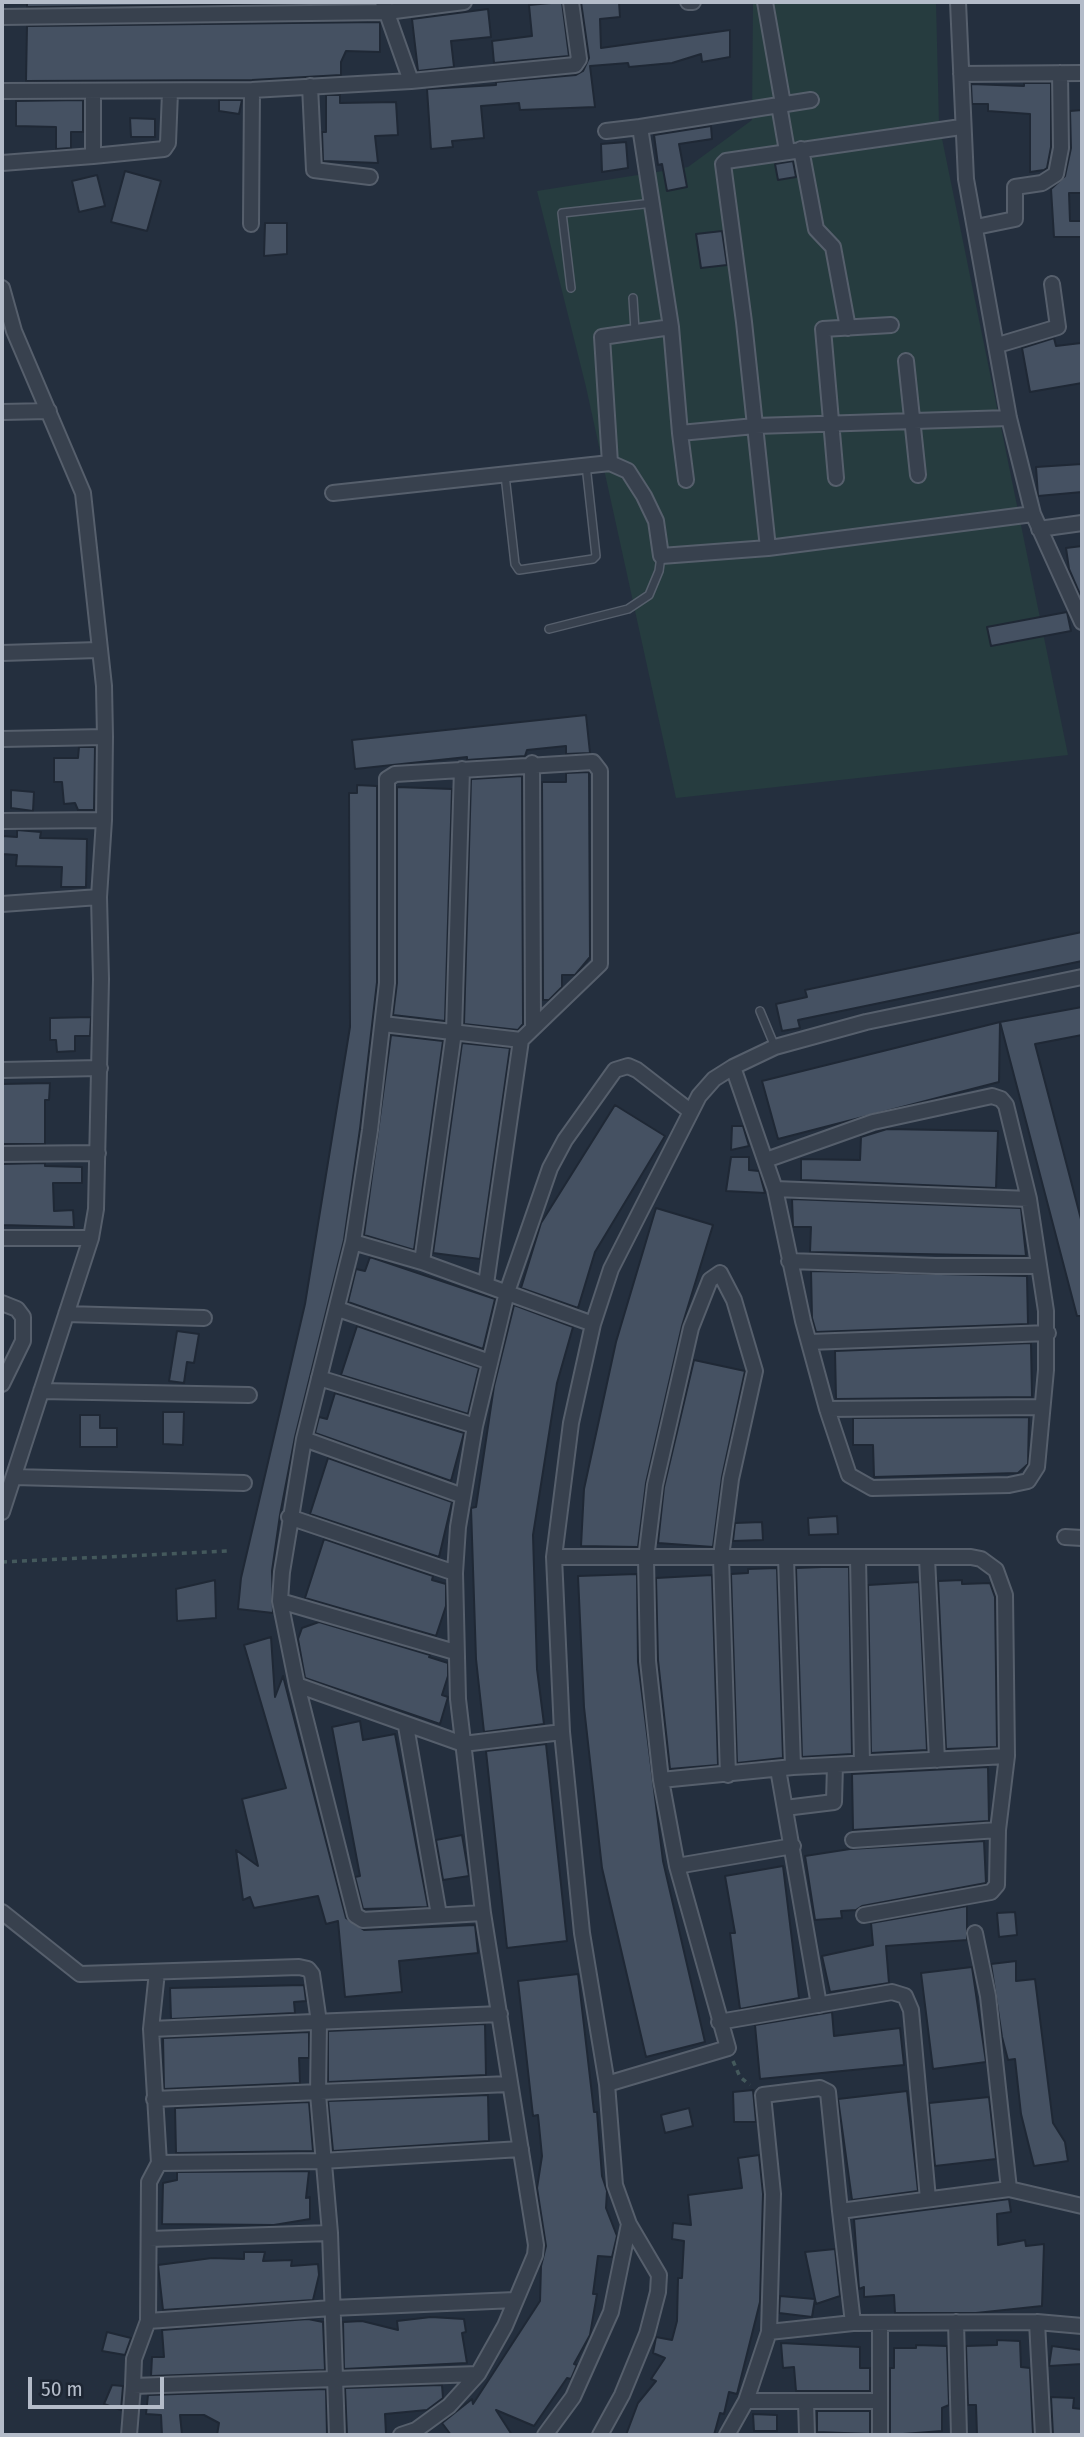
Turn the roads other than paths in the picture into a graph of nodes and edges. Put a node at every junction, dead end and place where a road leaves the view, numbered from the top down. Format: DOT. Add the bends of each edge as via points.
graph roads {
  1 [pos="464,2"];
  2 [pos="571,2"];
  3 [pos="688,2"];
  4 [pos="693,2"];
  5 [pos="765,2"];
  6 [pos="958,2"];
  7 [pos="385,7"];
  8 [pos="2,17"];
  9 [pos="1060,73"];
  10 [pos="1082,73"];
  11 [pos="961,74"];
  12 [pos="411,81"];
  13 [pos="310,86"];
  14 [pos="252,90"];
  15 [pos="2,91"];
  16 [pos="93,92"];
  17 [pos="170,92"];
  18 [pos="811,100"];
  19 [pos="781,104"];
  20 [pos="640,127"];
  21 [pos="961,127"];
  22 [pos="606,131"];
  23 [pos="794,150"];
  24 [pos="93,156"];
  25 [pos="2,163"];
  26 [pos="370,177"];
  27 [pos="653,203"];
  28 [pos="251,224"];
  29 [pos="975,227"];
  30 [pos="1052,284"];
  31 [pos="2,288"];
  32 [pos="571,288"];
  33 [pos="633,298"];
  34 [pos="891,325"];
  35 [pos="671,327"];
  36 [pos="848,328"];
  37 [pos="635,330"];
  38 [pos="8,331"];
  39 [pos="998,345"];
  40 [pos="906,361"];
  41 [pos="49,411"];
  42 [pos="2,412"];
  43 [pos="1009,418"];
  44 [pos="912,421"];
  45 [pos="834,424"];
  46 [pos="755,426"];
  47 [pos="680,433"];
  48 [pos="610,463"];
  49 [pos="586,466"];
  50 [pos="505,475"];
  51 [pos="918,475"];
  52 [pos="836,478"];
  53 [pos="686,480"];
  54 [pos="333,493"];
  55 [pos="1033,514"];
  56 [pos="1082,523"];
  57 [pos="1039,529"];
  58 [pos="768,548"];
  59 [pos="660,556"];
  60 [pos="1082,622"];
  61 [pos="549,629"];
  62 [pos="98,650"];
  63 [pos="2,653"];
  64 [pos="104,737"];
  65 [pos="2,739"];
  66 [pos="532,763"];
  67 [pos="462,769"];
  68 [pos="104,820"];
  69 [pos="2,821"];
  70 [pos="99,897"];
  71 [pos="2,904"];
  72 [pos="1082,977"];
  73 [pos="760,1011"];
  74 [pos="383,1024"];
  75 [pos="533,1028"];
  76 [pos="454,1032"];
  77 [pos="521,1040"];
  78 [pos="775,1047"];
  79 [pos="733,1067"];
  80 [pos="100,1068"];
  81 [pos="2,1070"];
  82 [pos="690,1111"];
  83 [pos="98,1153"];
  84 [pos="2,1154"];
  85 [pos="766,1160"];
  86 [pos="775,1189"];
  87 [pos="1029,1199"];
  88 [pos="2,1238"];
  89 [pos="92,1238"];
  90 [pos="353,1242"];
  91 [pos="789,1261"];
  92 [pos="422,1262"];
  93 [pos="1038,1265"];
  94 [pos="486,1284"];
  95 [pos="507,1292"];
  96 [pos="2,1303"];
  97 [pos="338,1309"];
  98 [pos="66,1314"];
  99 [pos="204,1318"];
  100 [pos="593,1324"];
  101 [pos="1048,1333"];
  102 [pos="809,1342"];
  103 [pos="490,1362"];
  104 [pos="319,1378"];
  105 [pos="2,1384"];
  106 [pos="41,1391"];
  107 [pos="248,1395"];
  108 [pos="1042,1408"];
  109 [pos="827,1409"];
  110 [pos="475,1426"];
  111 [pos="304,1439"];
  112 [pos="14,1477"];
  113 [pos="244,1483"];
  114 [pos="463,1496"];
  115 [pos="2,1512"];
  116 [pos="289,1517"];
  117 [pos="1065,1537"];
  118 [pos="1082,1538"];
  119 [pos="554,1557"];
  120 [pos="721,1557"];
  121 [pos="786,1558"];
  122 [pos="927,1558"];
  123 [pos="646,1559"];
  124 [pos="858,1559"];
  125 [pos="455,1573"];
  126 [pos="280,1601"];
  127 [pos="455,1653"];
  128 [pos="297,1685"];
  129 [pos="407,1726"];
  130 [pos="562,1732"];
  131 [pos="463,1744"];
  132 [pos="1007,1756"];
  133 [pos="937,1760"];
  134 [pos="862,1763"];
  135 [pos="835,1765"];
  136 [pos="785,1768"];
  137 [pos="728,1775"];
  138 [pos="661,1780"];
  139 [pos="785,1808"];
  140 [pos="998,1829"];
  141 [pos="853,1840"];
  142 [pos="793,1846"];
  143 [pos="677,1866"];
  144 [pos="2,1912"];
  145 [pos="483,1913"];
  146 [pos="864,1914"];
  147 [pos="439,1915"];
  148 [pos="975,1933"];
  149 [pos="158,1972"];
  150 [pos="819,2005"];
  151 [pos="500,2014"];
  152 [pos="319,2022"];
  153 [pos="719,2022"];
  154 [pos="151,2029"];
  155 [pos="509,2084"];
  156 [pos="607,2084"];
  157 [pos="318,2094"];
  158 [pos="154,2099"];
  159 [pos="521,2149"];
  160 [pos="322,2161"];
  161 [pos="159,2163"];
  162 [pos="1009,2189"];
  163 [pos="928,2199"];
  164 [pos="1082,2206"];
  165 [pos="840,2211"];
  166 [pos="629,2224"];
  167 [pos="330,2233"];
  168 [pos="149,2239"];
  169 [pos="515,2300"];
  170 [pos="332,2308"];
  171 [pos="148,2321"];
  172 [pos="956,2322"];
  173 [pos="1037,2322"];
  174 [pos="853,2323"];
  175 [pos="880,2324"];
  176 [pos="1082,2326"];
  177 [pos="769,2332"];
  178 [pos="478,2374"];
  179 [pos="336,2380"];
  180 [pos="133,2386"];
  181 [pos="880,2401"];
  182 [pos="746,2402"];
  183 [pos="806,2402"];
  184 [pos="129,2435"];
  185 [pos="337,2435"];
  186 [pos="401,2435"];
  187 [pos="545,2435"];
  188 [pos="600,2435"];
  189 [pos="728,2435"];
  190 [pos="807,2435"];
  191 [pos="880,2435"];
  192 [pos="959,2435"];
  193 [pos="1043,2435"];
  1 -- 7 [label="street"];
  2 -- 12 [label="street" via="579,59 575,65"];
  3 -- 4 [label="street"];
  5 -- 19 [label="street"];
  6 -- 11 [label="street"];
  7 -- 8 [label="street"];
  7 -- 12 [label="street"];
  9 -- 10 [label="street"];
  9 -- 11 [label="street"];
  9 -- 29 [label="street" via="1061,148 1056,174 1042,183 1015,187 1014,219"];
  11 -- 21 [label="street"];
  12 -- 13 [label="street"];
  13 -- 14 [label="street"];
  13 -- 26 [label="street" via="314,170"];
  14 -- 17 [label="street"];
  14 -- 28 [label="street"];
  15 -- 16 [label="street"];
  16 -- 17 [label="street"];
  16 -- 24 [label="street"];
  17 -- 24 [label="street" via="164,149"];
  18 -- 19 [label="street"];
  19 -- 20 [label="street"];
  19 -- 23 [label="street"];
  20 -- 22 [label="street"];
  20 -- 27 [label="street"];
  21 -- 23 [label="street"];
  21 -- 29 [label="street"];
  23 -- 36 [label="street" via="816,229 833,247"];
  23 -- 46 [label="street" via="723,164"];
  24 -- 25 [label="street"];
  27 -- 32 [label="lane" via="562,214"];
  27 -- 35 [label="street"];
  29 -- 39 [label="street"];
  30 -- 39 [label="street" via="1058,327"];
  31 -- 38 [label="street"];
  33 -- 37 [label="lane"];
  34 -- 36 [label="street"];
  35 -- 37 [label="street"];
  35 -- 47 [label="street"];
  36 -- 45 [label="street" via="823,329"];
  37 -- 48 [label="street" via="604,334 601,340"];
  38 -- 41 [label="street"];
  39 -- 43 [label="street"];
  40 -- 44 [label="street"];
  41 -- 42 [label="street"];
  41 -- 62 [label="street" via="83,493"];
  43 -- 44 [label="street"];
  43 -- 55 [label="street"];
  44 -- 45 [label="street"];
  44 -- 51 [label="street"];
  45 -- 46 [label="street"];
  45 -- 52 [label="street"];
  46 -- 47 [label="street"];
  46 -- 58 [label="street"];
  47 -- 53 [label="street"];
  48 -- 49 [label="street"];
  48 -- 59 [label="street" via="628,471 644,496 656,521"];
  49 -- 50 [label="street"];
  49 -- 50 [label="lane" via="596,556 519,569"];
  50 -- 54 [label="street"];
  55 -- 57 [label="street"];
  55 -- 58 [label="street"];
  56 -- 57 [label="street"];
  57 -- 60 [label="street"];
  58 -- 59 [label="street"];
  59 -- 61 [label="lane" via="649,595 628,609"];
  62 -- 63 [label="street"];
  62 -- 64 [label="street" via="104,686"];
  64 -- 65 [label="street"];
  64 -- 68 [label="street"];
  66 -- 67 [label="street"];
  66 -- 75 [label="street"];
  66 -- 75 [label="street" via="593,762 600,771 600,964"];
  67 -- 74 [label="street" via="395,774 387,779"];
  67 -- 76 [label="street"];
  68 -- 69 [label="street"];
  68 -- 70 [label="street"];
  70 -- 71 [label="street"];
  70 -- 80 [label="street"];
  72 -- 78 [label="street" via="866,1022"];
  73 -- 78 [label="lane"];
  74 -- 76 [label="street"];
  74 -- 90 [label="street"];
  75 -- 77 [label="street"];
  76 -- 77 [label="street"];
  76 -- 92 [label="street"];
  77 -- 94 [label="street"];
  78 -- 79 [label="street"];
  79 -- 82 [label="street" via="706,1087"];
  79 -- 85 [label="street"];
  80 -- 81 [label="street"];
  80 -- 83 [label="street"];
  82 -- 95 [label="street" via="637,1070 628,1066 615,1070 550,1168"];
  82 -- 100 [label="street" via="632,1222"];
  83 -- 84 [label="street"];
  83 -- 89 [label="street"];
  85 -- 86 [label="street"];
  85 -- 87 [label="street" via="873,1122 992,1096 1006,1105"];
  86 -- 87 [label="street"];
  86 -- 91 [label="street"];
  87 -- 93 [label="street"];
  88 -- 89 [label="street"];
  89 -- 98 [label="street"];
  90 -- 92 [label="street"];
  90 -- 97 [label="street"];
  91 -- 93 [label="street"];
  91 -- 102 [label="street"];
  92 -- 94 [label="street"];
  93 -- 101 [label="street"];
  94 -- 95 [label="street"];
  95 -- 100 [label="street"];
  95 -- 103 [label="street"];
  96 -- 105 [label="street" via="17,1308 23,1317 23,1341"];
  97 -- 103 [label="street"];
  97 -- 104 [label="street"];
  98 -- 99 [label="street"];
  98 -- 106 [label="street"];
  100 -- 119 [label="street" via="571,1423"];
  101 -- 102 [label="street"];
  101 -- 108 [label="street"];
  102 -- 109 [label="street"];
  103 -- 110 [label="street"];
  104 -- 110 [label="street"];
  104 -- 111 [label="street"];
  106 -- 107 [label="street"];
  106 -- 112 [label="street"];
  108 -- 109 [label="street"];
  108 -- 109 [label="street" via="1037,1468 1028,1482 872,1488 849,1475"];
  110 -- 114 [label="street"];
  111 -- 114 [label="street"];
  111 -- 116 [label="street"];
  112 -- 113 [label="street"];
  112 -- 115 [label="street"];
  114 -- 125 [label="street"];
  116 -- 125 [label="street"];
  116 -- 126 [label="street"];
  117 -- 118 [label="street"];
  119 -- 123 [label="street"];
  119 -- 130 [label="street"];
  120 -- 121 [label="street"];
  120 -- 123 [label="street"];
  120 -- 123 [label="street" via="731,1479 755,1371 734,1300 720,1273 710,1280 691,1328 655,1485"];
  120 -- 137 [label="street"];
  121 -- 124 [label="street"];
  121 -- 136 [label="street"];
  122 -- 124 [label="street"];
  122 -- 132 [label="street" via="981,1559 1002,1581"];
  122 -- 133 [label="street"];
  123 -- 138 [label="street" via="648,1661"];
  124 -- 134 [label="street"];
  125 -- 127 [label="street"];
  126 -- 127 [label="street"];
  126 -- 128 [label="street"];
  127 -- 131 [label="street"];
  128 -- 129 [label="street"];
  128 -- 147 [label="street" via="355,1915 363,1920"];
  129 -- 131 [label="street"];
  129 -- 147 [label="street"];
  130 -- 131 [label="street"];
  130 -- 156 [label="street" via="582,1933"];
  131 -- 145 [label="street"];
  132 -- 133 [label="street"];
  132 -- 140 [label="street"];
  133 -- 134 [label="street"];
  134 -- 135 [label="street"];
  135 -- 136 [label="street"];
  135 -- 139 [label="street" via="834,1802"];
  136 -- 137 [label="street"];
  136 -- 139 [label="street"];
  137 -- 138 [label="street"];
  138 -- 143 [label="street"];
  139 -- 142 [label="street"];
  140 -- 141 [label="street"];
  140 -- 146 [label="street" via="997,1885 991,1892"];
  142 -- 143 [label="street"];
  142 -- 150 [label="street"];
  143 -- 153 [label="street"];
  144 -- 149 [label="street" via="80,1974"];
  145 -- 147 [label="street"];
  145 -- 151 [label="street"];
  148 -- 162 [label="street" via="988,1996"];
  149 -- 152 [label="street" via="308,1969"];
  149 -- 154 [label="street"];
  150 -- 153 [label="street"];
  150 -- 163 [label="street" via="892,1992 905,1996 911,2010"];
  151 -- 152 [label="street"];
  151 -- 155 [label="street"];
  152 -- 154 [label="street"];
  152 -- 157 [label="street"];
  153 -- 156 [label="street" via="728,2048"];
  154 -- 158 [label="street"];
  155 -- 157 [label="street"];
  155 -- 159 [label="street"];
  156 -- 166 [label="street" via="615,2185"];
  157 -- 158 [label="street"];
  157 -- 160 [label="street"];
  158 -- 161 [label="street"];
  159 -- 160 [label="street"];
  159 -- 169 [label="street" via="536,2245"];
  160 -- 161 [label="street"];
  160 -- 167 [label="street"];
  161 -- 168 [label="street" via="149,2182"];
  162 -- 163 [label="street"];
  162 -- 164 [label="street"];
  163 -- 165 [label="street"];
  165 -- 174 [label="street"];
  165 -- 177 [label="street" via="828,2092 820,2088 763,2095 773,2194"];
  166 -- 187 [label="street" via="611,2312 573,2396"];
  166 -- 188 [label="street" via="656,2268 658,2292 647,2334"];
  167 -- 168 [label="street"];
  167 -- 170 [label="street"];
  168 -- 171 [label="street"];
  169 -- 170 [label="street"];
  169 -- 178 [label="street"];
  170 -- 171 [label="street"];
  170 -- 179 [label="street"];
  171 -- 180 [label="street" via="134,2359"];
  172 -- 173 [label="street"];
  172 -- 175 [label="street"];
  172 -- 192 [label="street"];
  173 -- 176 [label="street"];
  173 -- 193 [label="street"];
  174 -- 175 [label="street"];
  174 -- 177 [label="street"];
  175 -- 181 [label="street"];
  177 -- 182 [label="street"];
  178 -- 179 [label="street"];
  178 -- 186 [label="street" via="449,2406"];
  179 -- 180 [label="street"];
  179 -- 185 [label="street"];
  180 -- 184 [label="street"];
  181 -- 183 [label="street"];
  181 -- 191 [label="street"];
  182 -- 183 [label="street"];
  182 -- 189 [label="street"];
  183 -- 190 [label="street"];
}
